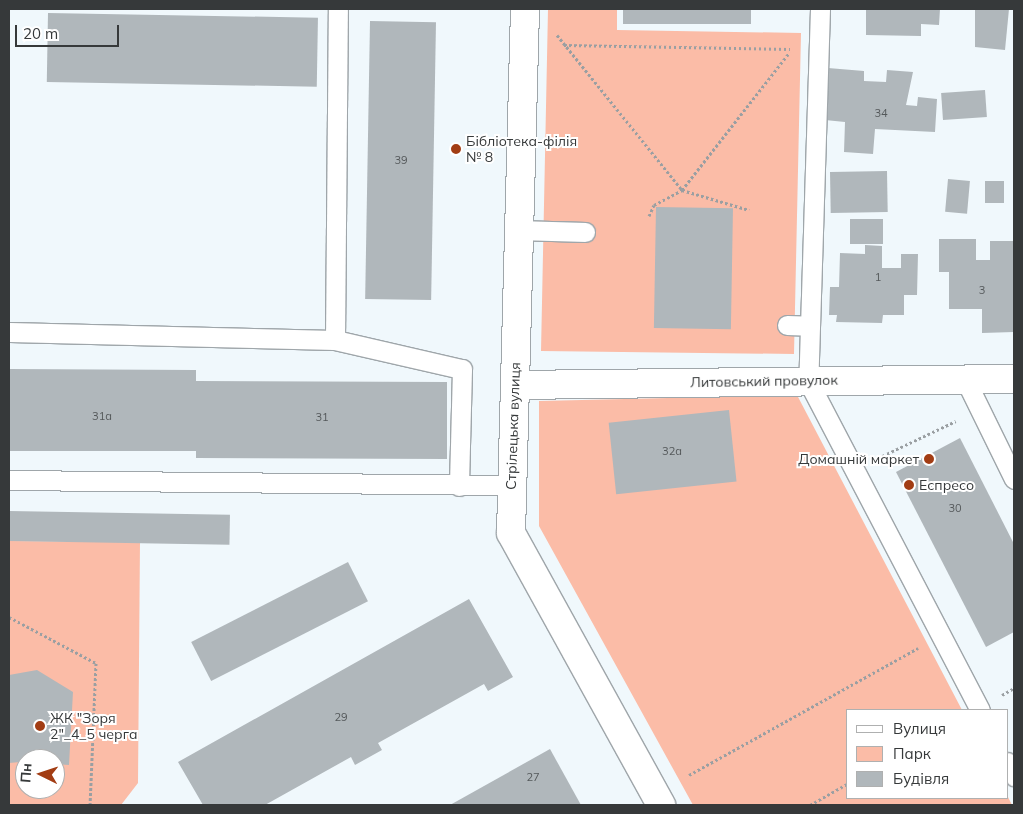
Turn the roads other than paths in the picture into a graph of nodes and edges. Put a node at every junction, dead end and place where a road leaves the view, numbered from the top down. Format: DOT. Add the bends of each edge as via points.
graph roads {
  1 [pos="338,9"];
  2 [pos="525,9"];
  3 [pos="820,9"];
  4 [pos="518,230"];
  5 [pos="584,232"];
  6 [pos="787,325"];
  7 [pos="810,326"];
  8 [pos="9,332"];
  9 [pos="336,340"];
  10 [pos="965,379"];
  11 [pos="1014,379"];
  12 [pos="808,381"];
  13 [pos="514,385"];
  14 [pos="1014,479"];
  15 [pos="9,480"];
  16 [pos="512,485"];
  17 [pos="459,486"];
  18 [pos="979,709"];
  19 [pos="1008,764"];
  20 [pos="1014,776"];
  21 [pos="661,805"];
  1 -- 9 [label="lane"];
  2 -- 4 [label="street, Стрілецька вулиця"];
  3 -- 7 [label="lane"];
  4 -- 5 [label="lane"];
  4 -- 13 [label="street, Стрілецька вулиця"];
  6 -- 7 [label="lane"];
  7 -- 12 [label="lane"];
  8 -- 9 [label="lane"];
  9 -- 17 [label="lane" via="462,369"];
  10 -- 11 [label="street, Литовський провулок"];
  10 -- 12 [label="street, Литовський провулок"];
  10 -- 14 [label="lane"];
  12 -- 13 [label="street, Литовський провулок"];
  12 -- 18 [label="lane"];
  13 -- 16 [label="street, Стрілецька вулиця"];
  15 -- 17 [label="lane"];
  16 -- 17 [label="lane"];
  16 -- 21 [label="street, Стрілецька вулиця" via="510,533"];
  19 -- 20 [label="lane"];
}
